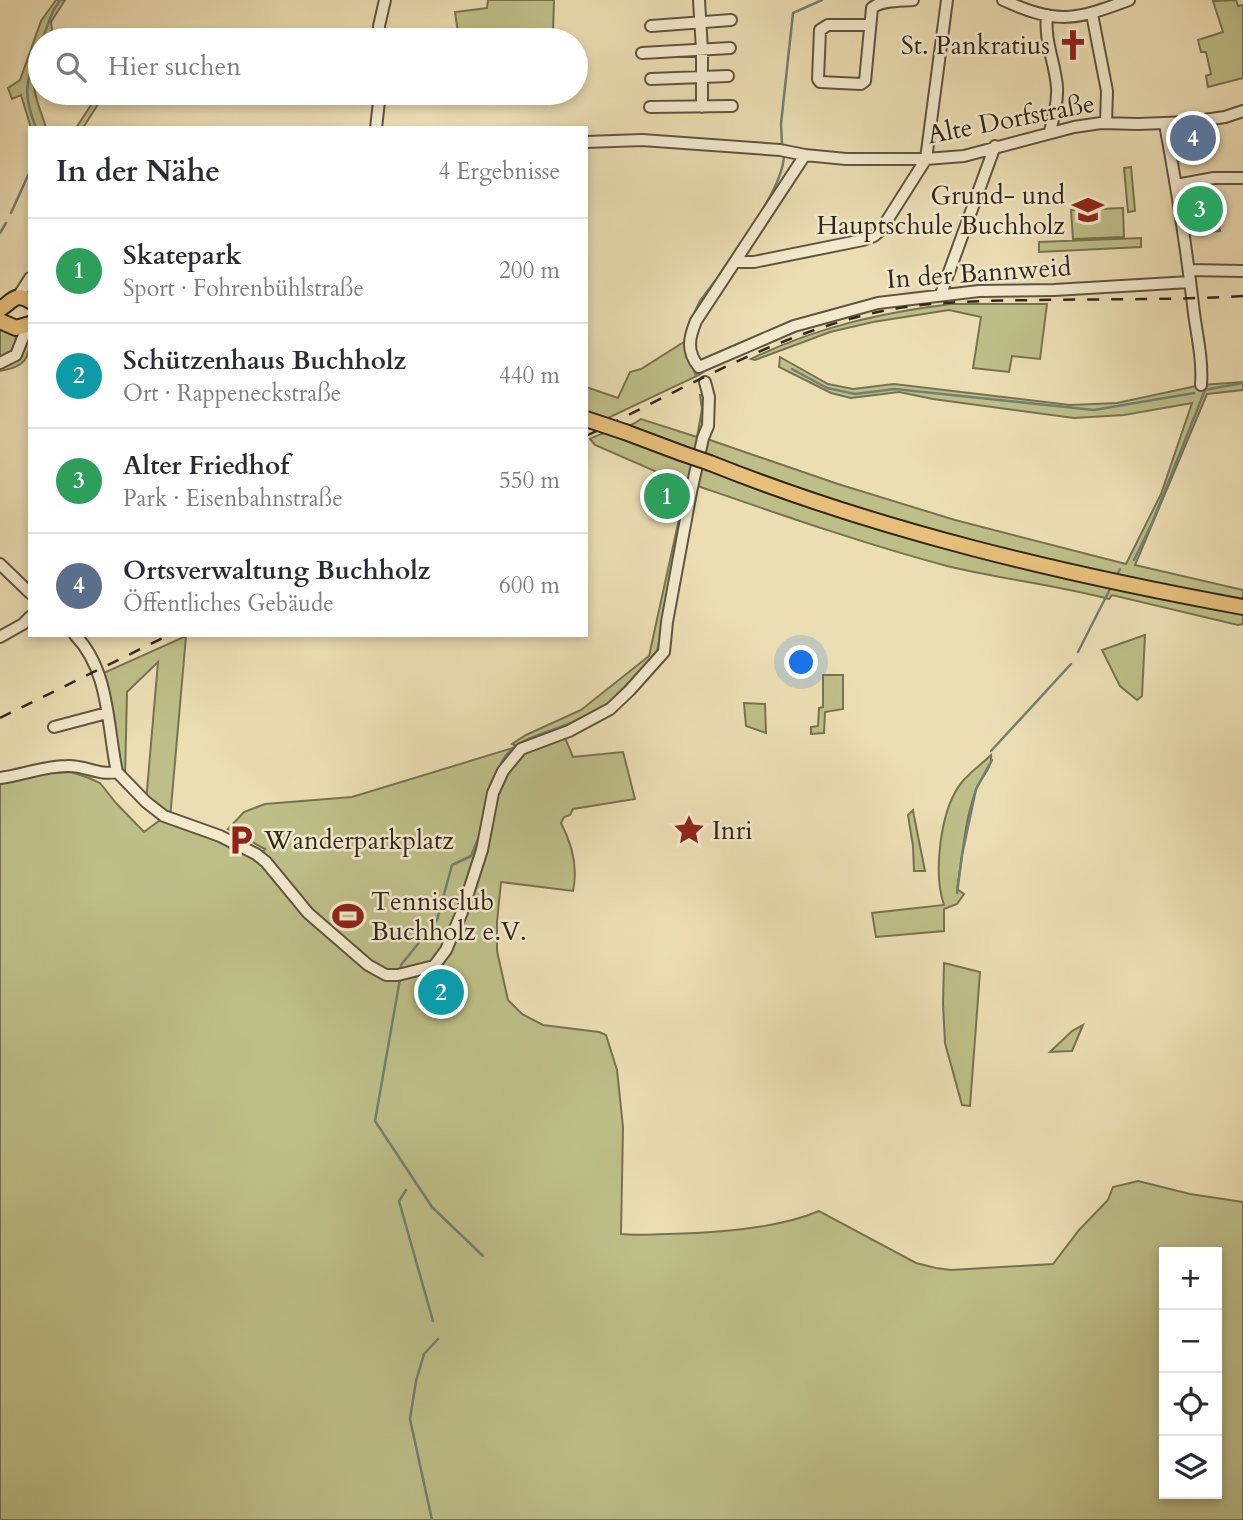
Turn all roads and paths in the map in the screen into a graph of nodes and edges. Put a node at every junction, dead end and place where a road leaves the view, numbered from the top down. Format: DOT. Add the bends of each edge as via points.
graph roads {
  1 [pos="385,0"];
  2 [pos="699,0"];
  3 [pos="913,0"];
  4 [pos="947,0"];
  5 [pos="1003,0"];
  6 [pos="1129,0"];
  7 [pos="1092,13"];
  8 [pos="1047,15"];
  9 [pos="731,20"];
  10 [pos="700,22"];
  11 [pos="869,25"];
  12 [pos="651,26"];
  13 [pos="379,28"];
  14 [pos="730,48"];
  15 [pos="702,50"];
  16 [pos="642,53"];
  17 [pos="728,76"];
  18 [pos="702,78"];
  19 [pos="651,79"];
  20 [pos="379,105"];
  21 [pos="732,106"];
  22 [pos="650,107"];
  23 [pos="702,107"];
  24 [pos="1243,111"];
  25 [pos="1106,123"];
  26 [pos="1165,124"];
  27 [pos="376,126"];
  28 [pos="1050,131"];
  29 [pos="588,142"];
  30 [pos="995,146"];
  31 [pos="805,155"];
  32 [pos="926,159"];
  33 [pos="1243,178"];
  34 [pos="1176,185"];
  35 [pos="736,262"];
  36 [pos="1189,270"];
  37 [pos="1243,271"];
  38 [pos="28,280"];
  39 [pos="1190,282"];
  40 [pos="941,294"];
  41 [pos="25,299"];
  42 [pos="13,322"];
  43 [pos="0,363"];
  44 [pos="705,382"];
  45 [pos="1201,385"];
  46 [pos="588,420"];
  47 [pos="0,565"];
  48 [pos="28,591"];
  49 [pos="1243,607"];
  50 [pos="28,619"];
  51 [pos="0,637"];
  52 [pos="77,637"];
  53 [pos="107,713"];
  54 [pos="54,727"];
  55 [pos="117,772"];
  56 [pos="0,778"];
  1 -- 13 [label="street"];
  2 -- 10 [label="street"];
  3 -- 11 [label="street" via="876,4"];
  4 -- 32 [label="street"];
  5 -- 8 [label="street"];
  6 -- 7 [label="street"];
  7 -- 8 [label="street" via="1075,18"];
  7 -- 25 [label="street" via="1107,92"];
  8 -- 28 [label="street" via="1045,27 1057,89"];
  9 -- 10 [label="street"];
  10 -- 12 [label="street"];
  10 -- 15 [label="street"];
  11 -- 11 [label="street" via="866,81 820,82 820,30 828,25"];
  14 -- 15 [label="street"];
  15 -- 16 [label="street"];
  15 -- 18 [label="street"];
  17 -- 18 [label="street"];
  18 -- 19 [label="street"];
  18 -- 23 [label="street"];
  20 -- 27 [label="street"];
  21 -- 23 [label="street"];
  22 -- 23 [label="street"];
  24 -- 26 [label="street, Alte Dorfstraße"];
  25 -- 26 [label="street, Alte Dorfstraße"];
  25 -- 28 [label="street, Alte Dorfstraße"];
  26 -- 34 [label="street"];
  28 -- 30 [label="street, Alte Dorfstraße"];
  29 -- 31 [label="street, Alte Dorfstraße" via="642,140"];
  30 -- 32 [label="street, Alte Dorfstraße" via="964,156"];
  30 -- 40 [label="street"];
  31 -- 32 [label="street, Alte Dorfstraße"];
  31 -- 35 [label="street"];
  32 -- 35 [label="street" via="874,236"];
  33 -- 34 [label="street"];
  34 -- 36 [label="street"];
  35 -- 40 [label="street, In der Bannweid" via="689,338 699,367 826,315"];
  36 -- 37 [label="street"];
  36 -- 39 [label="street"];
  38 -- 41 [label="street"];
  39 -- 40 [label="street, In der Bannweid"];
  39 -- 45 [label="street" via="1202,355"];
  41 -- 42 [label="main road" via="9,300"];
  42 -- 43 [label="street" via="16,355"];
  44 -- 55 [label="street" via="708,426 694,477 664,652 610,709 522,749 503,771 462,912 434,966 386,975 359,960 308,913 256,854 164,816"];
  46 -- 49 [label="main road, bridge" via="915,531 1104,579"];
  47 -- 48 [label="street"];
  50 -- 51 [label="street"];
  52 -- 53 [label="street" via="97,670"];
  53 -- 54 [label="street"];
  53 -- 55 [label="street"];
  55 -- 56 [label="street" via="98,773 72,765"];
}
